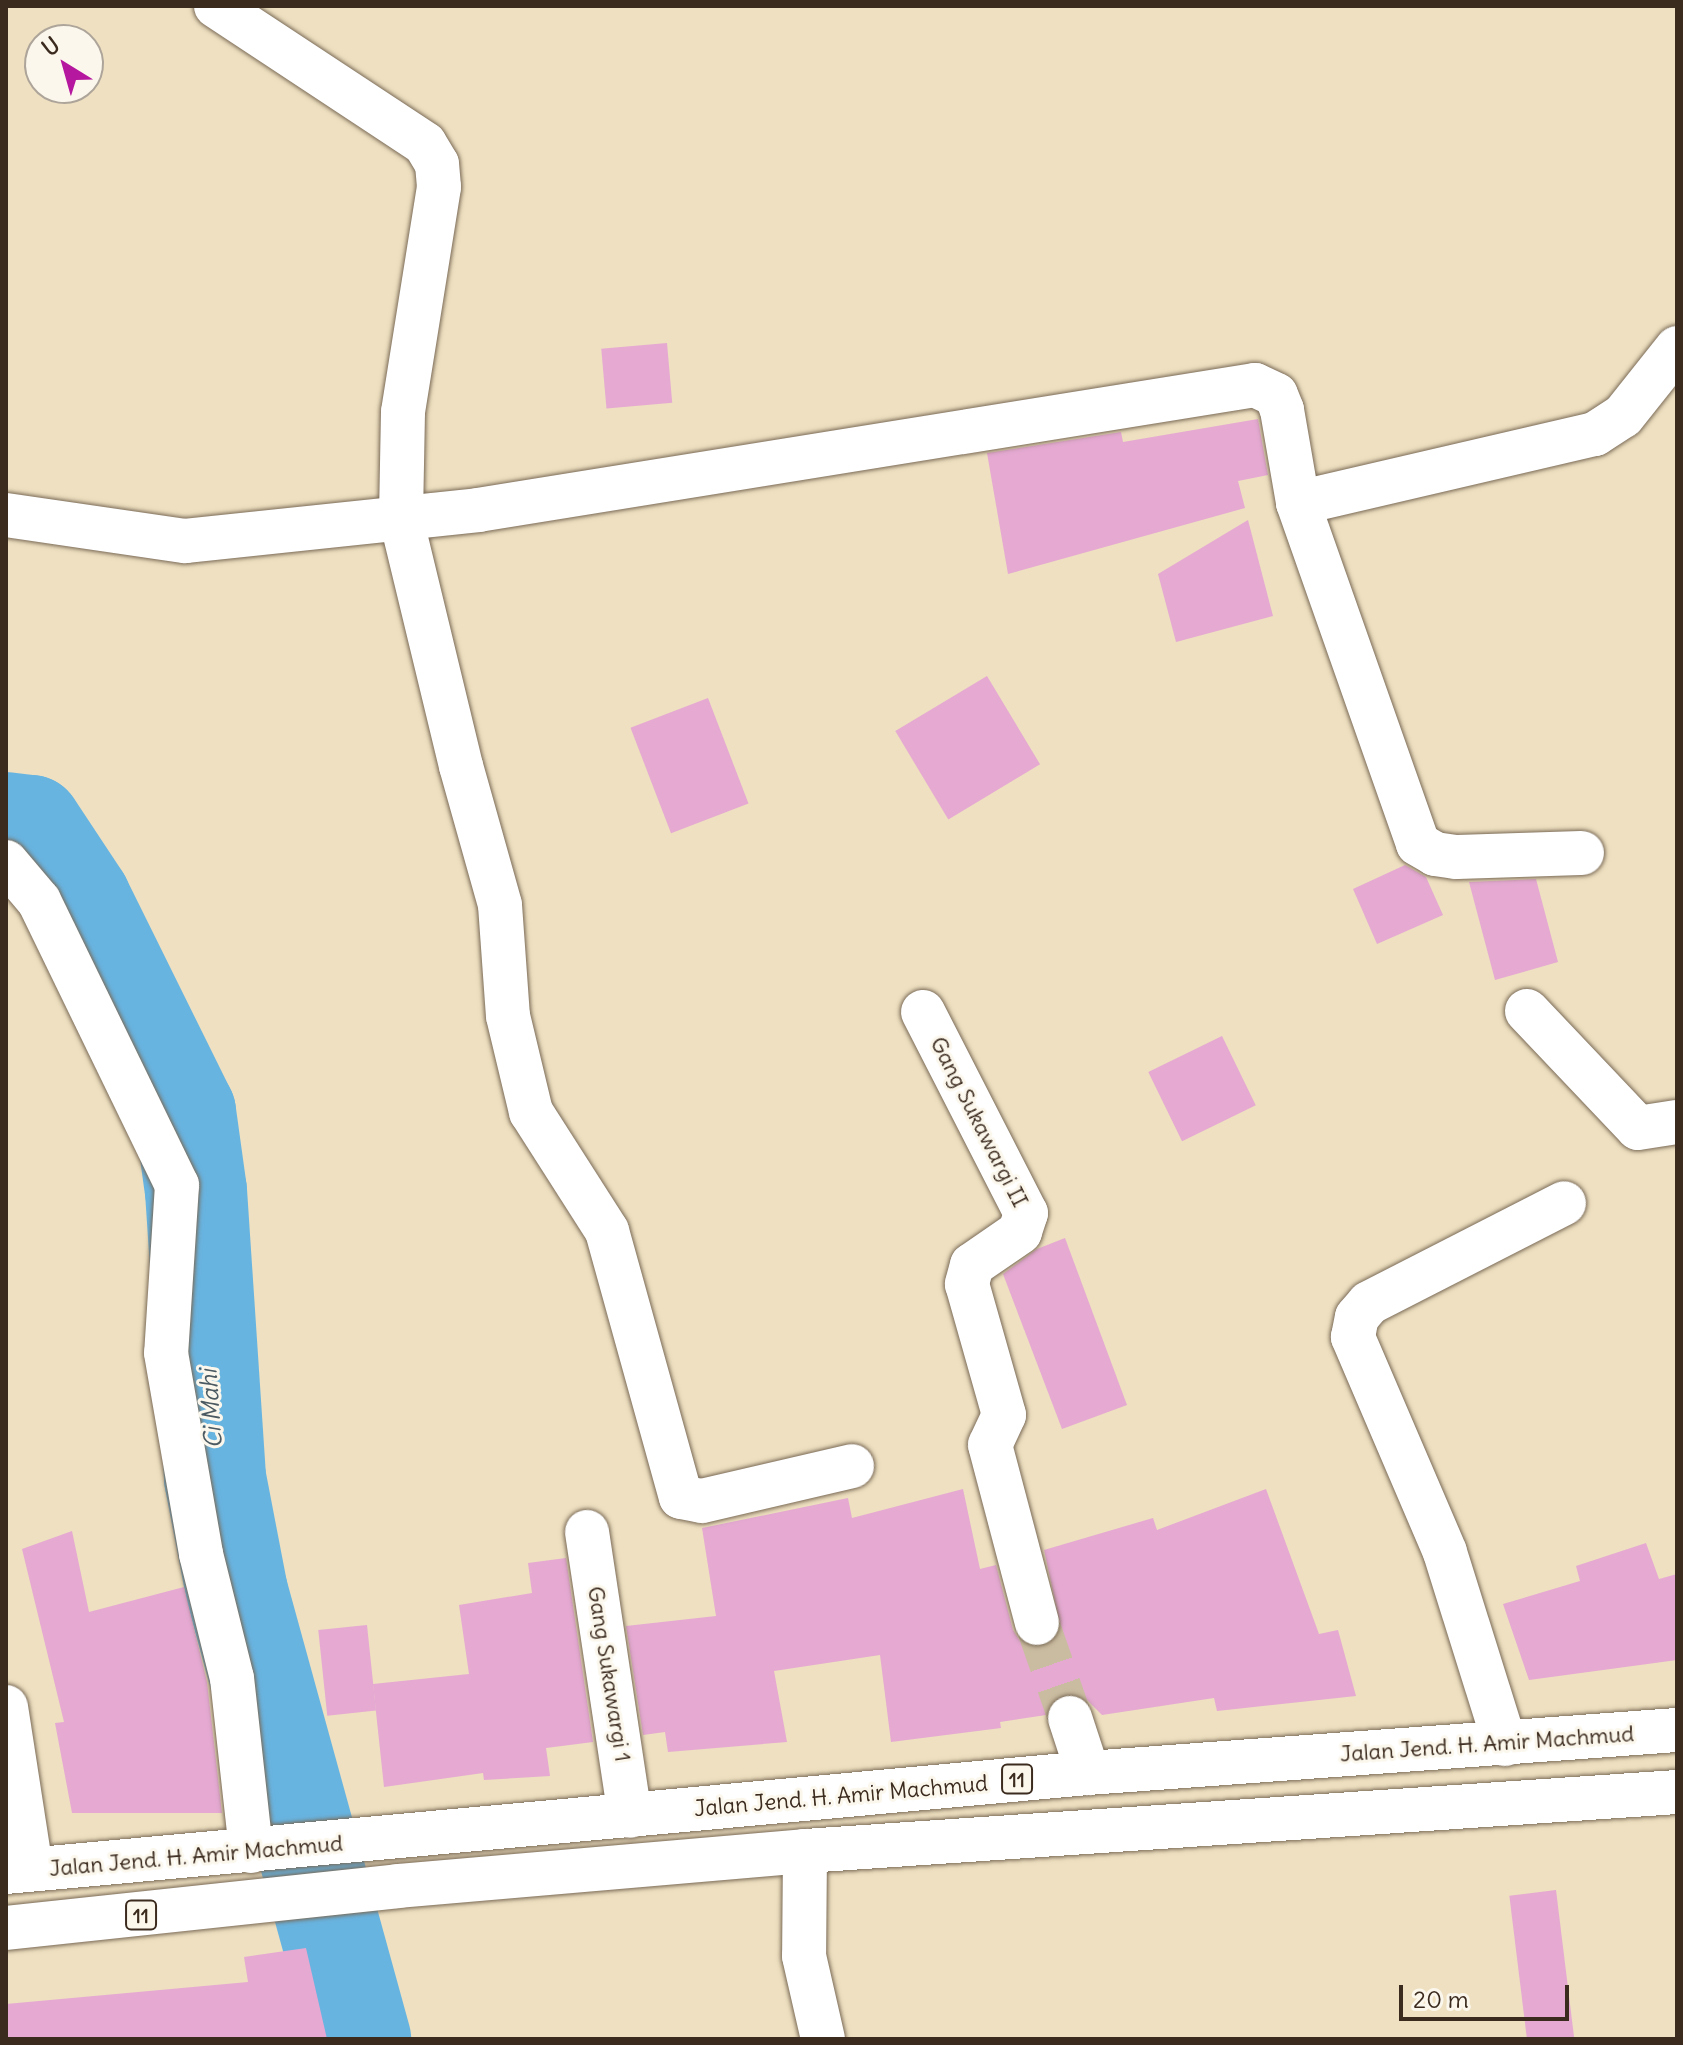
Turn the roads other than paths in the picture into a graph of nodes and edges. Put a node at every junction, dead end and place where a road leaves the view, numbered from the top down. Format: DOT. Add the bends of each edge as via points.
graph roads {
  1 [pos="216,6"];
  2 [pos="1677,348"];
  3 [pos="1298,503"];
  4 [pos="6,515"];
  5 [pos="401,518"];
  6 [pos="1582,853"];
  7 [pos="6,862"];
  8 [pos="1527,1011"];
  9 [pos="923,1012"];
  10 [pos="1677,1122"];
  11 [pos="1564,1203"];
  12 [pos="852,1466"];
  13 [pos="587,1532"];
  14 [pos="1037,1623"];
  15 [pos="6,1707"];
  16 [pos="1070,1718"];
  17 [pos="1677,1730"];
  18 [pos="1505,1744"];
  19 [pos="1088,1773"];
  20 [pos="1677,1792"];
  21 [pos="630,1816"];
  22 [pos="258,1850"];
  23 [pos="805,1851"];
  24 [pos="19,1871"];
  25 [pos="6,1928"];
  26 [pos="823,2039"];
  1 -- 5 [label="main road" via="425,144 437,164 439,187 403,412"];
  2 -- 3 [label="main road" via="1623,416 1595,434"];
  3 -- 5 [label="main road" via="1282,410 1276,395 1255,385"];
  3 -- 6 [label="main road" via="1418,844 1456,857"];
  4 -- 5 [label="main road" via="185,541"];
  5 -- 12 [label="main road" via="500,905 508,1016 531,1112 607,1231 681,1497 702,1501"];
  7 -- 22 [label="main road" via="39,901 177,1185 166,1353 201,1554 232,1678"];
  8 -- 10 [label="main road" via="1638,1128"];
  9 -- 14 [label="main road, Gang Sukawargi II" via="1026,1213 1020,1232 972,1265 967,1284 1004,1415 990,1445"];
  11 -- 18 [label="main road" via="1369,1303 1357,1317 1353,1337 1445,1552"];
  13 -- 21 [label="main road, Gang Sukawargi 1"];
  15 -- 24 [label="main road"];
  16 -- 19 [label="main road"];
  17 -- 18 [label="main road, Jalan Jend. H. Amir Machmud / 11"];
  18 -- 19 [label="main road, Jalan Jend. H. Amir Machmud / 11"];
  19 -- 21 [label="main road, Jalan Jend. H. Amir Machmud / 11"];
  20 -- 23 [label="main road, 11"];
  21 -- 22 [label="main road, Jalan Jend. H. Amir Machmud / 11"];
  22 -- 24 [label="main road, Jalan Jend. H. Amir Machmud / 11"];
  23 -- 25 [label="main road, 11" via="398,1886"];
  23 -- 26 [label="main road" via="804,1956"];
}
